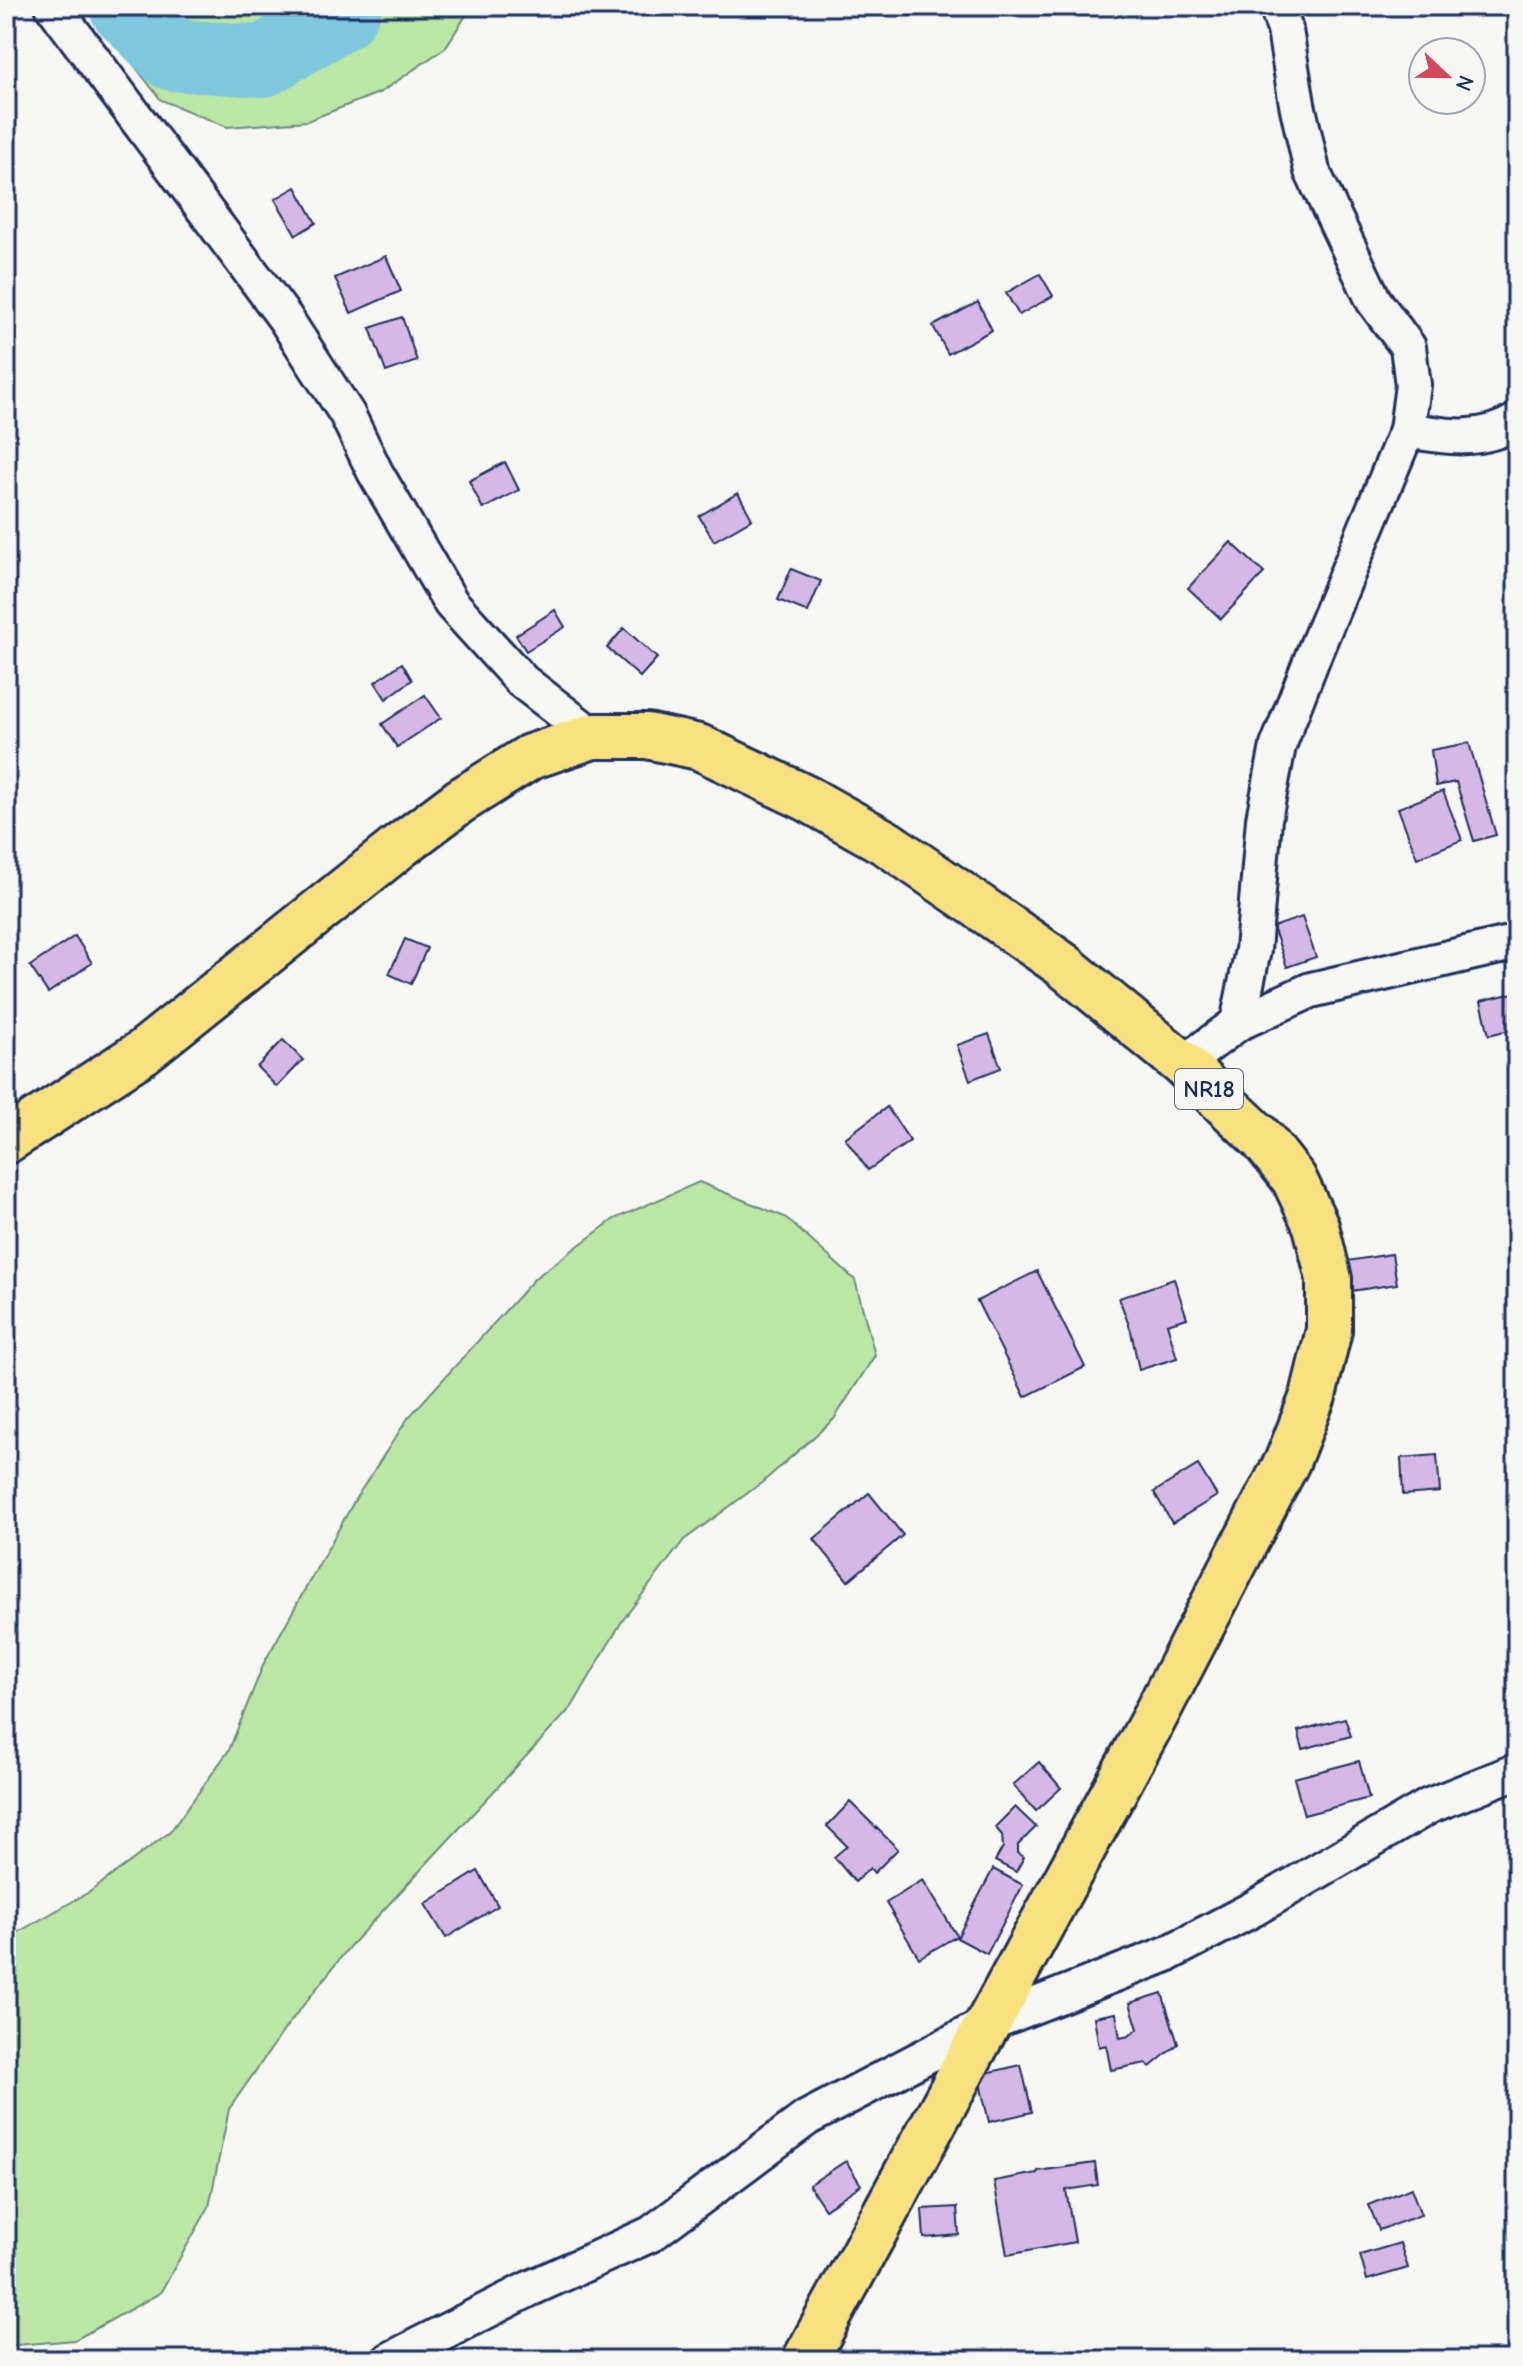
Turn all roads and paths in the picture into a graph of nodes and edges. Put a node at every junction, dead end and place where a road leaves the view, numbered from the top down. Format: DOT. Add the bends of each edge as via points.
graph roads {
  1 [pos="53,6"];
  2 [pos="1277,6"];
  3 [pos="1517,421"];
  4 [pos="1407,430"];
  5 [pos="593,736"];
  6 [pos="1517,942"];
  7 [pos="1238,1023"];
  8 [pos="1183,1064"];
  9 [pos="6,1141"];
  10 [pos="1517,1771"];
  11 [pos="987,2024"];
  12 [pos="390,2360"];
  13 [pos="805,2360"];
  1 -- 5 [label="street" via="285,318 347,414 451,603 522,681"];
  2 -- 4 [label="street" via="1312,171 1374,301 1408,347 1413,385"];
  3 -- 4 [label="street" via="1503,430 1455,439"];
  4 -- 7 [label="street" via="1278,746 1264,819 1253,950"];
  5 -- 8 [label="main road, NR18" via="647,736 699,747 808,799 888,844 1051,957"];
  5 -- 9 [label="main road, NR18" via="530,757 460,801 143,1052"];
  6 -- 7 [label="street" via="1311,990"];
  7 -- 8 [label="street"];
  8 -- 11 [label="main road, NR18" via="1263,1140 1294,1179 1316,1226 1329,1279 1329,1330 1313,1396 1287,1462"];
  10 -- 11 [label="street" via="1429,1806 1169,1953"];
  11 -- 12 [label="street" via="807,2118 651,2234"];
  11 -- 13 [label="main road, NR18"];
}
